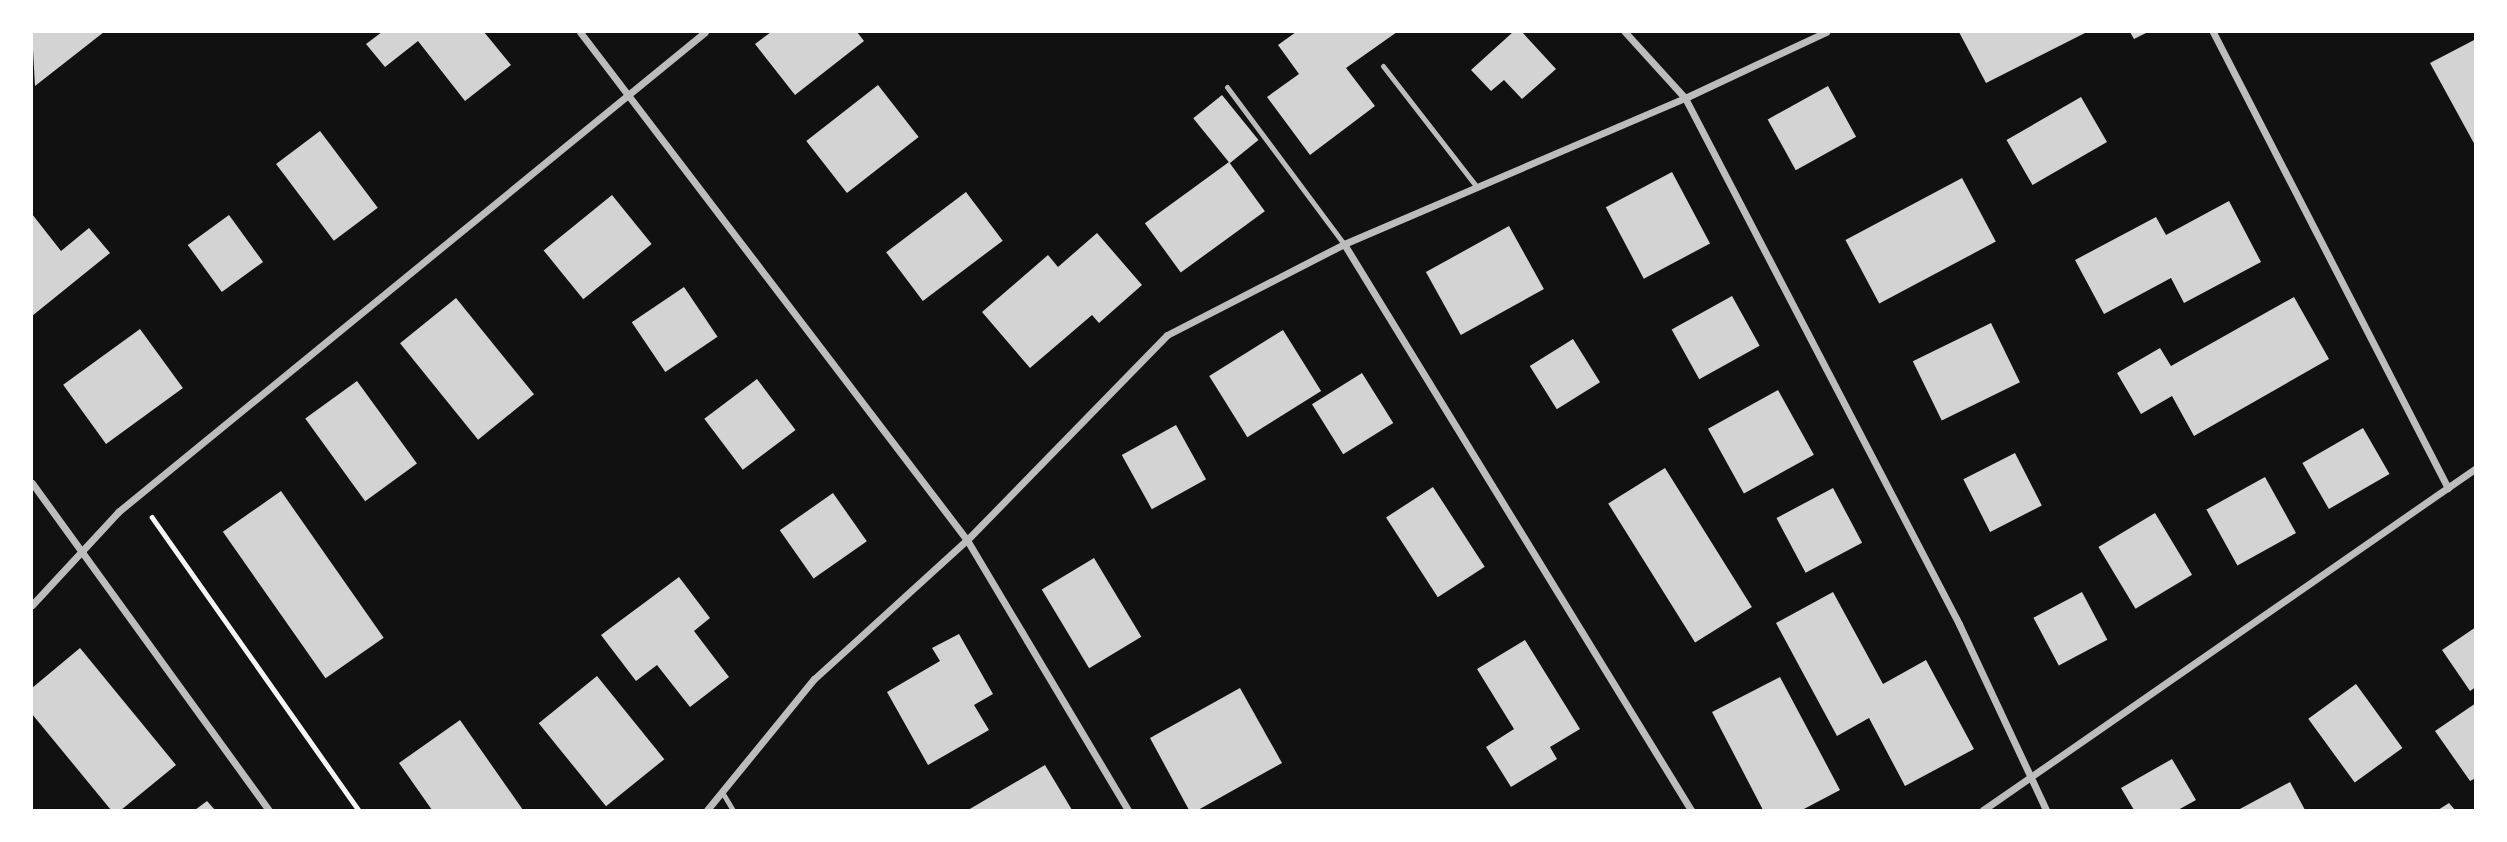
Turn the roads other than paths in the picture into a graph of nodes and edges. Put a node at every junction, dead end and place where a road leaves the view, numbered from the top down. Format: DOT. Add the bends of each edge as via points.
graph roads {
  1 [pos="580,32"];
  2 [pos="705,32"];
  3 [pos="1625,32"];
  4 [pos="1826,32"];
  5 [pos="2213,32"];
  6 [pos="1383,66"];
  7 [pos="1227,87"];
  8 [pos="629,97"];
  9 [pos="1685,98"];
  10 [pos="1477,187"];
  11 [pos="1344,244"];
  12 [pos="2476,468"];
  13 [pos="32,483"];
  14 [pos="2448,488"];
  15 [pos="967,540"];
  16 [pos="81,549"];
  17 [pos="32,605"];
  18 [pos="2030,781"];
  19 [pos="722,792"];
  20 [pos="269,810"];
  21 [pos="707,810"];
  22 [pos="733,810"];
  23 [pos="1128,810"];
  24 [pos="1691,810"];
  25 [pos="1983,810"];
  26 [pos="2046,810"];
  1 -- 8 [label="street"];
  2 -- 8 [label="street"];
  3 -- 9 [label="street"];
  4 -- 9 [label="street"];
  5 -- 14 [label="street"];
  6 -- 10 [label="lane"];
  7 -- 11 [label="lane"];
  8 -- 15 [label="street"];
  8 -- 16 [label="street" via="138,496"];
  9 -- 10 [label="street"];
  9 -- 18 [label="street" via="1959,624"];
  10 -- 11 [label="street"];
  11 -- 15 [label="street" via="1167,335"];
  11 -- 24 [label="street"];
  12 -- 14 [label="street"];
  13 -- 16 [label="street"];
  14 -- 18 [label="street"];
  15 -- 19 [label="street" via="814,680"];
  15 -- 23 [label="street"];
  16 -- 17 [label="street"];
  16 -- 20 [label="street"];
  18 -- 25 [label="street"];
  18 -- 26 [label="street"];
  19 -- 21 [label="street"];
  19 -- 22 [label="lane"];
}
